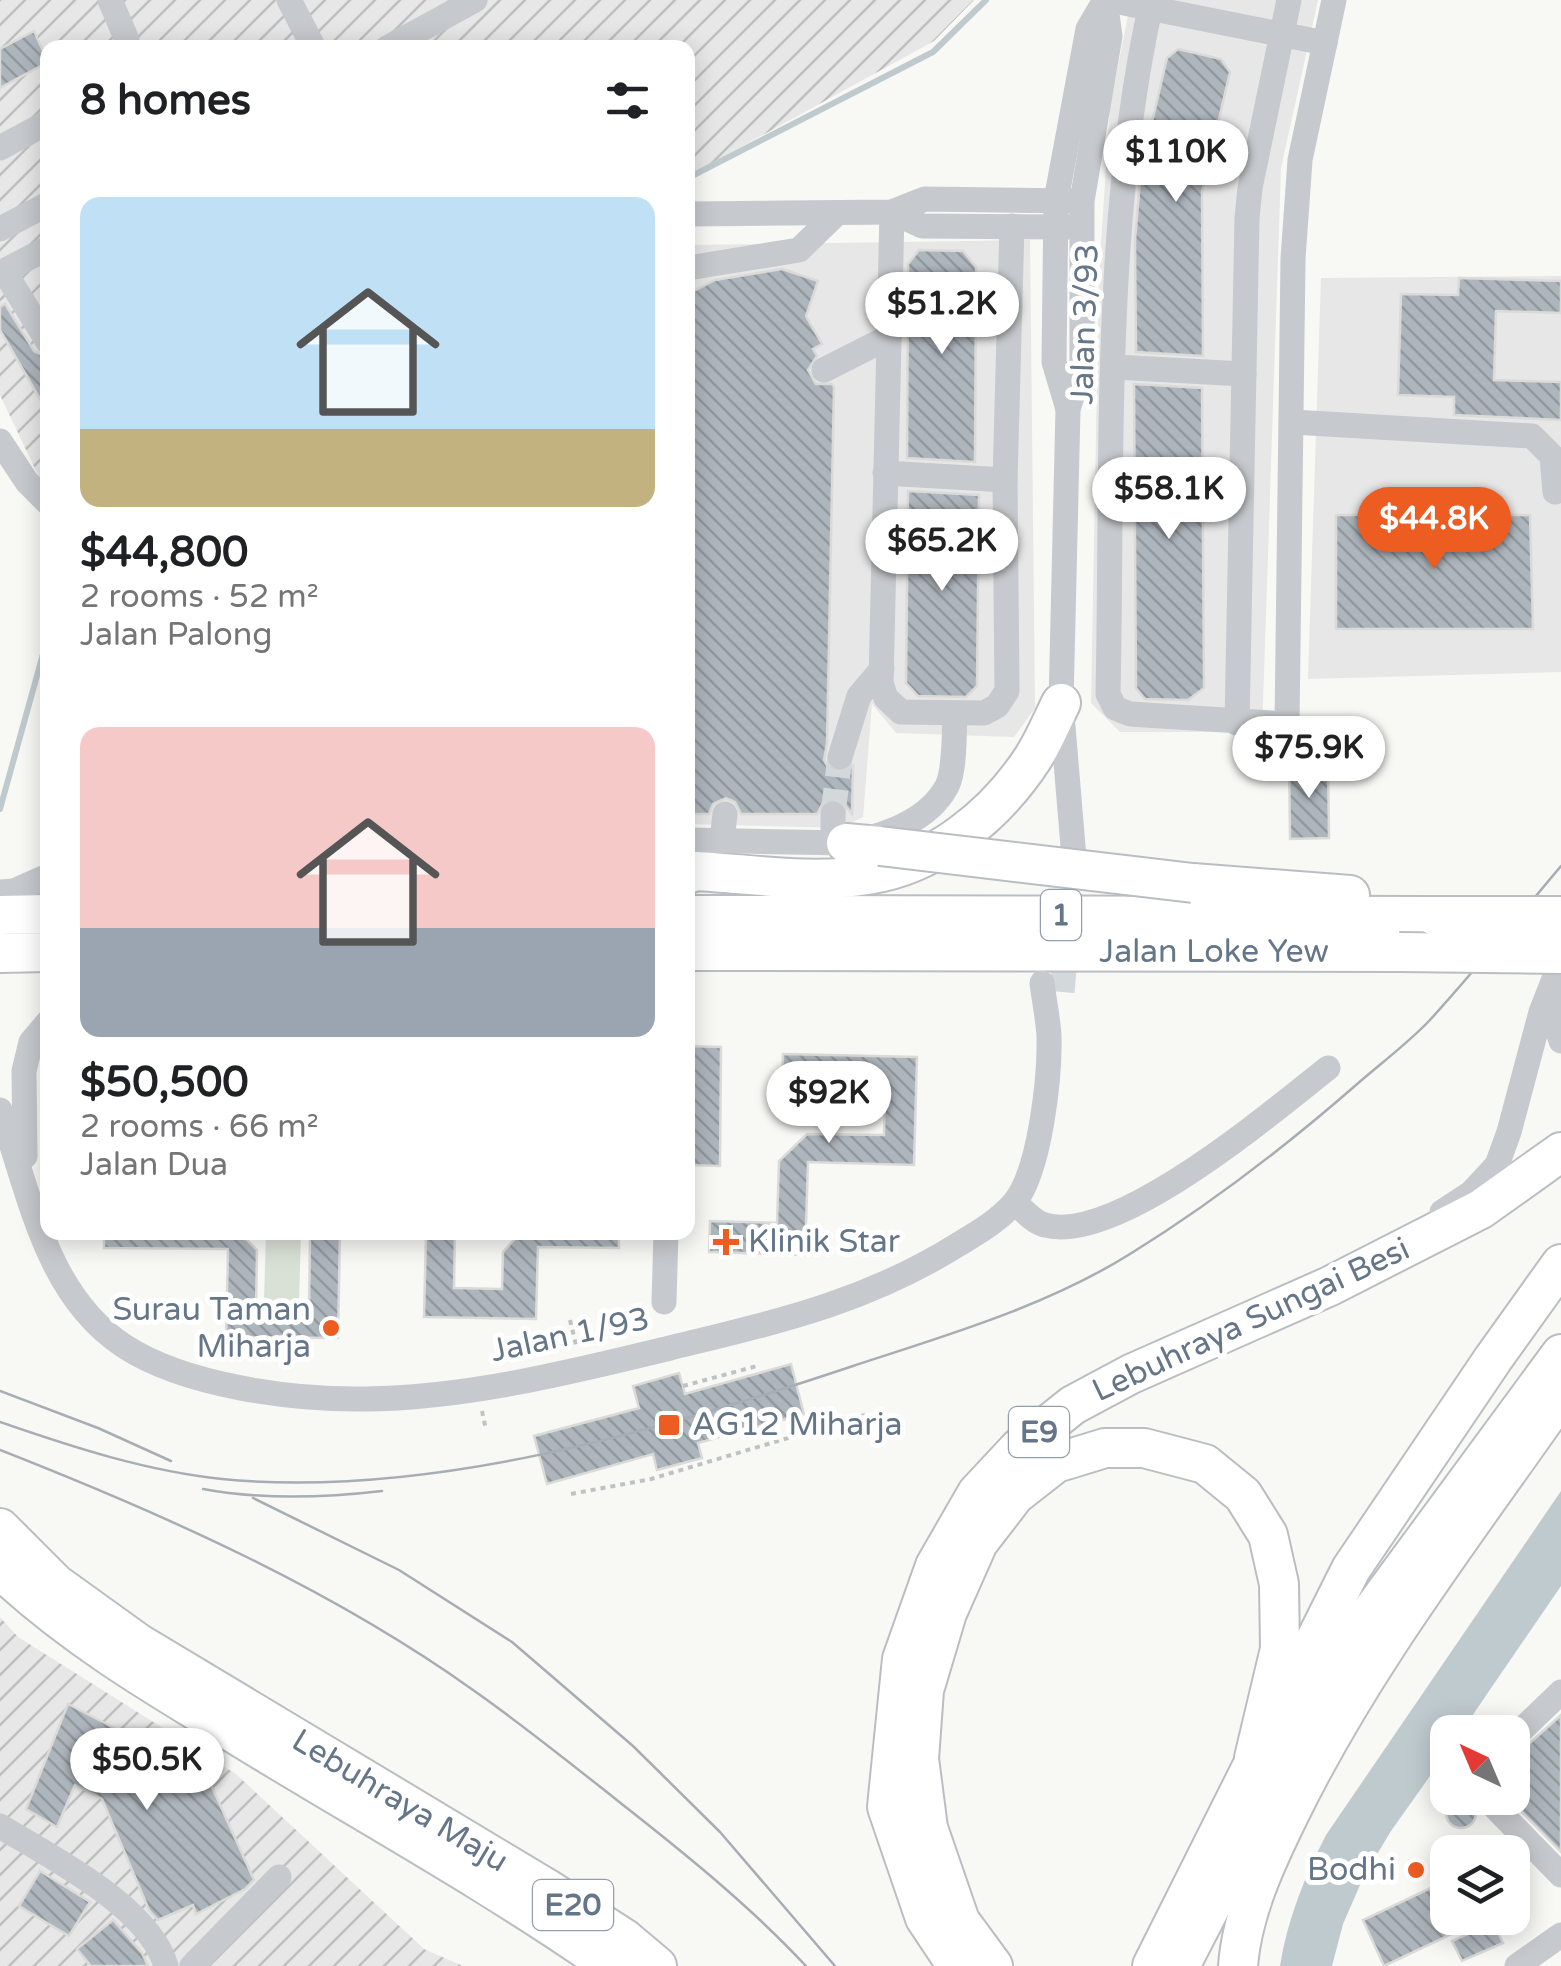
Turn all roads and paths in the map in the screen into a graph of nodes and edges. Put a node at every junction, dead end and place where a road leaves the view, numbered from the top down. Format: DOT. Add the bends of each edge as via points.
graph roads {
  1 [pos="110,0"];
  2 [pos="289,0"];
  3 [pos="475,0"];
  4 [pos="1106,0"];
  5 [pos="1289,0"];
  6 [pos="1334,0"];
  7 [pos="1151,4"];
  8 [pos="1281,34"];
  9 [pos="127,40"];
  10 [pos="310,40"];
  11 [pos="401,40"];
  12 [pos="1325,43"];
  13 [pos="40,126"];
  14 [pos="0,148"];
  15 [pos="40,208"];
  16 [pos="1073,209"];
  17 [pos="892,212"];
  18 [pos="695,214"];
  19 [pos="836,214"];
  20 [pos="1012,226"];
  21 [pos="1054,227"];
  22 [pos="0,229"];
  23 [pos="40,252"];
  24 [pos="738,259"];
  25 [pos="695,267"];
  26 [pos="2,272"];
  27 [pos="695,281"];
  28 [pos="39,309"];
  29 [pos="889,337"];
  30 [pos="1115,367"];
  31 [pos="824,370"];
  32 [pos="1244,374"];
  33 [pos="1068,410"];
  34 [pos="1293,422"];
  35 [pos="2,450"];
  36 [pos="885,472"];
  37 [pos="1005,480"];
  38 [pos="1555,492"];
  39 [pos="40,495"];
  40 [pos="40,509"];
  41 [pos="882,670"];
  42 [pos="1062,703"];
  43 [pos="956,714"];
  44 [pos="1237,722"];
  45 [pos="840,758"];
  46 [pos="724,814"];
  47 [pos="848,836"];
  48 [pos="695,840"];
  49 [pos="722,841"];
  50 [pos="1062,858"];
  51 [pos="695,871"];
  52 [pos="40,880"];
  53 [pos="5,899"];
  54 [pos="40,911"];
  55 [pos="695,915"];
  56 [pos="1435,916"];
  57 [pos="1561,916"];
  58 [pos="695,951"];
  59 [pos="40,952"];
  60 [pos="0,953"];
  61 [pos="1561,954"];
  62 [pos="1561,961"];
  63 [pos="1052,988"];
  64 [pos="1561,1000"];
  65 [pos="40,1031"];
  66 [pos="1561,1041"];
  67 [pos="1328,1068"];
  68 [pos="0,1110"];
  69 [pos="1561,1152"];
  70 [pos="28,1196"];
  71 [pos="1015,1202"];
  72 [pos="40,1225"];
  73 [pos="46,1240"];
  74 [pos="666,1240"];
  75 [pos="1561,1264"];
  76 [pos="1330,1286"];
  77 [pos="664,1302"];
  78 [pos="570,1320"];
  79 [pos="1561,1354"];
  80 [pos="757,1366"];
  81 [pos="582,1369"];
  82 [pos="1561,1385"];
  83 [pos="683,1386"];
  84 [pos="482,1406"];
  85 [pos="868,1414"];
  86 [pos="486,1430"];
  87 [pos="571,1494"];
  88 [pos="0,1528"];
  89 [pos="0,1569"];
  90 [pos="1561,1692"];
  91 [pos="1530,1721"];
  92 [pos="1254,1758"];
  93 [pos="1503,1815"];
  94 [pos="0,1826"];
  95 [pos="470,1861"];
  96 [pos="1561,1875"];
  97 [pos="279,1877"];
  98 [pos="1561,1935"];
  99 [pos="1164,1960"];
  100 [pos="166,1966"];
  101 [pos="192,1966"];
  102 [pos="610,1966"];
  103 [pos="657,1966"];
  104 [pos="957,1966"];
  105 [pos="992,1966"];
  106 [pos="1238,1966"];
  107 [pos="1517,1966"];
  1 -- 9 [label="street"];
  2 -- 10 [label="street"];
  3 -- 11 [label="street"];
  4 -- 7 [label="street"];
  4 -- 16 [label="street" via="1088,29 1059,171"];
  5 -- 8 [label="street"];
  6 -- 12 [label="street"];
  7 -- 8 [label="street"];
  7 -- 30 [label="street, Jalan 3/93" via="1116,268"];
  8 -- 12 [label="street"];
  8 -- 32 [label="street" via="1250,188"];
  12 -- 34 [label="street" via="1300,160"];
  13 -- 14 [label="street"];
  15 -- 22 [label="street"];
  16 -- 17 [label="street" via="925,199"];
  16 -- 21 [label="street"];
  16 -- 33 [label="street" via="1082,366"];
  17 -- 19 [label="street"];
  17 -- 20 [label="street" via="922,226"];
  17 -- 29 [label="street"];
  18 -- 19 [label="street"];
  19 -- 24 [label="street" via="799,250"];
  20 -- 21 [label="street"];
  20 -- 37 [label="street"];
  21 -- 33 [label="street" via="1054,362"];
  23 -- 26 [label="street"];
  24 -- 25 [label="street"];
  24 -- 27 [label="street"];
  26 -- 28 [label="street"];
  29 -- 31 [label="street"];
  29 -- 36 [label="street"];
  30 -- 32 [label="street"];
  30 -- 44 [label="street, Jalan 3/93" via="1108,694 1114,708 1130,714"];
  32 -- 44 [label="street"];
  33 -- 42 [label="street"];
  34 -- 38 [label="street" via="1532,436 1552,456"];
  34 -- 44 [label="street, Jalan 3/93" via="1288,724"];
  35 -- 39 [label="street"];
  35 -- 40 [label="street" via="13,485"];
  36 -- 37 [label="street"];
  36 -- 41 [label="street"];
  37 -- 43 [label="street" via="1007,691 984,713"];
  41 -- 43 [label="street" via="886,698 901,712"];
  41 -- 45 [label="street" via="859,696"];
  42 -- 50 [label="street"];
  42 -- 51 [label="highway" via="1014,784 958,837 926,857 865,876"];
  43 -- 47 [label="street" via="949,784 926,812 885,833"];
  46 -- 49 [label="street"];
  47 -- 49 [label="street"];
  47 -- 56 [label="highway, bridge" via="1193,883 1337,892"];
  48 -- 49 [label="street"];
  52 -- 53 [label="street"];
  53 -- 54 [label="highway"];
  55 -- 56 [label="highway, Jalan Loke Yew / 1"];
  56 -- 57 [label="highway, Jalan Loke Yew / 1, bridge"];
  58 -- 61 [label="highway, Jalan Loke Yew / 1, bridge"];
  59 -- 60 [label="highway"];
  62 -- 76 [label="street" via="1497,1165 1471,1193"];
  63 -- 71 [label="street, Jalan 1/93" via="1038,1142"];
  64 -- 66 [label="street" via="1554,1018"];
  65 -- 70 [label="street, Jalan 1/93" via="24,1071"];
  67 -- 71 [label="street" via="1243,1134 1113,1215 1072,1227 1043,1225"];
  68 -- 70 [label="street, Jalan 1/93"];
  69 -- 76 [label="highway, Lebuhraya Sungai Besi / E9" via="1481,1209"];
  70 -- 72 [label="street, Jalan 1/93"];
  71 -- 81 [label="street, Jalan 1/93" via="993,1223 898,1280 819,1311"];
  73 -- 81 [label="street, Jalan 1/93" via="62,1279 94,1322 126,1347 250,1391 363,1399"];
  74 -- 77 [label="street"];
  75 -- 92 [label="highway" via="1351,1569"];
  76 -- 104 [label="highway, Lebuhraya Sungai Besi / E9" via="1073,1405 977,1493 934,1566 902,1659 887,1808 926,1918"];
  78 -- 81 [label="path"];
  79 -- 99 [label="highway" via="1366,1619"];
  80 -- 83 [label="path"];
  82 -- 106 [label="highway" via="1550,1411 1318,1755 1268,1856"];
  84 -- 86 [label="path"];
  85 -- 87 [label="path" via="684,1470"];
  88 -- 95 [label="highway, Lebuhraya Maju / E20" via="56,1584 138,1643"];
  89 -- 95 [label="highway, Lebuhraya Maju / E20" via="118,1663"];
  90 -- 91 [label="street"];
  92 -- 99 [label="highway"];
  92 -- 105 [label="highway" via="1280,1649 1280,1584 1268,1535 1243,1495 1205,1464 1144,1448 1105,1448 1056,1463 1015,1495 978,1543 924,1690 919,1760 928,1828 960,1921"];
  93 -- 96 [label="street"];
  94 -- 100 [label="street" via="108,1893 152,1939"];
  95 -- 102 [label="highway, Lebuhraya Maju / E20"];
  95 -- 103 [label="highway, Lebuhraya Maju / E20" via="624,1939"];
  97 -- 101 [label="street"];
  98 -- 107 [label="street"];
}
